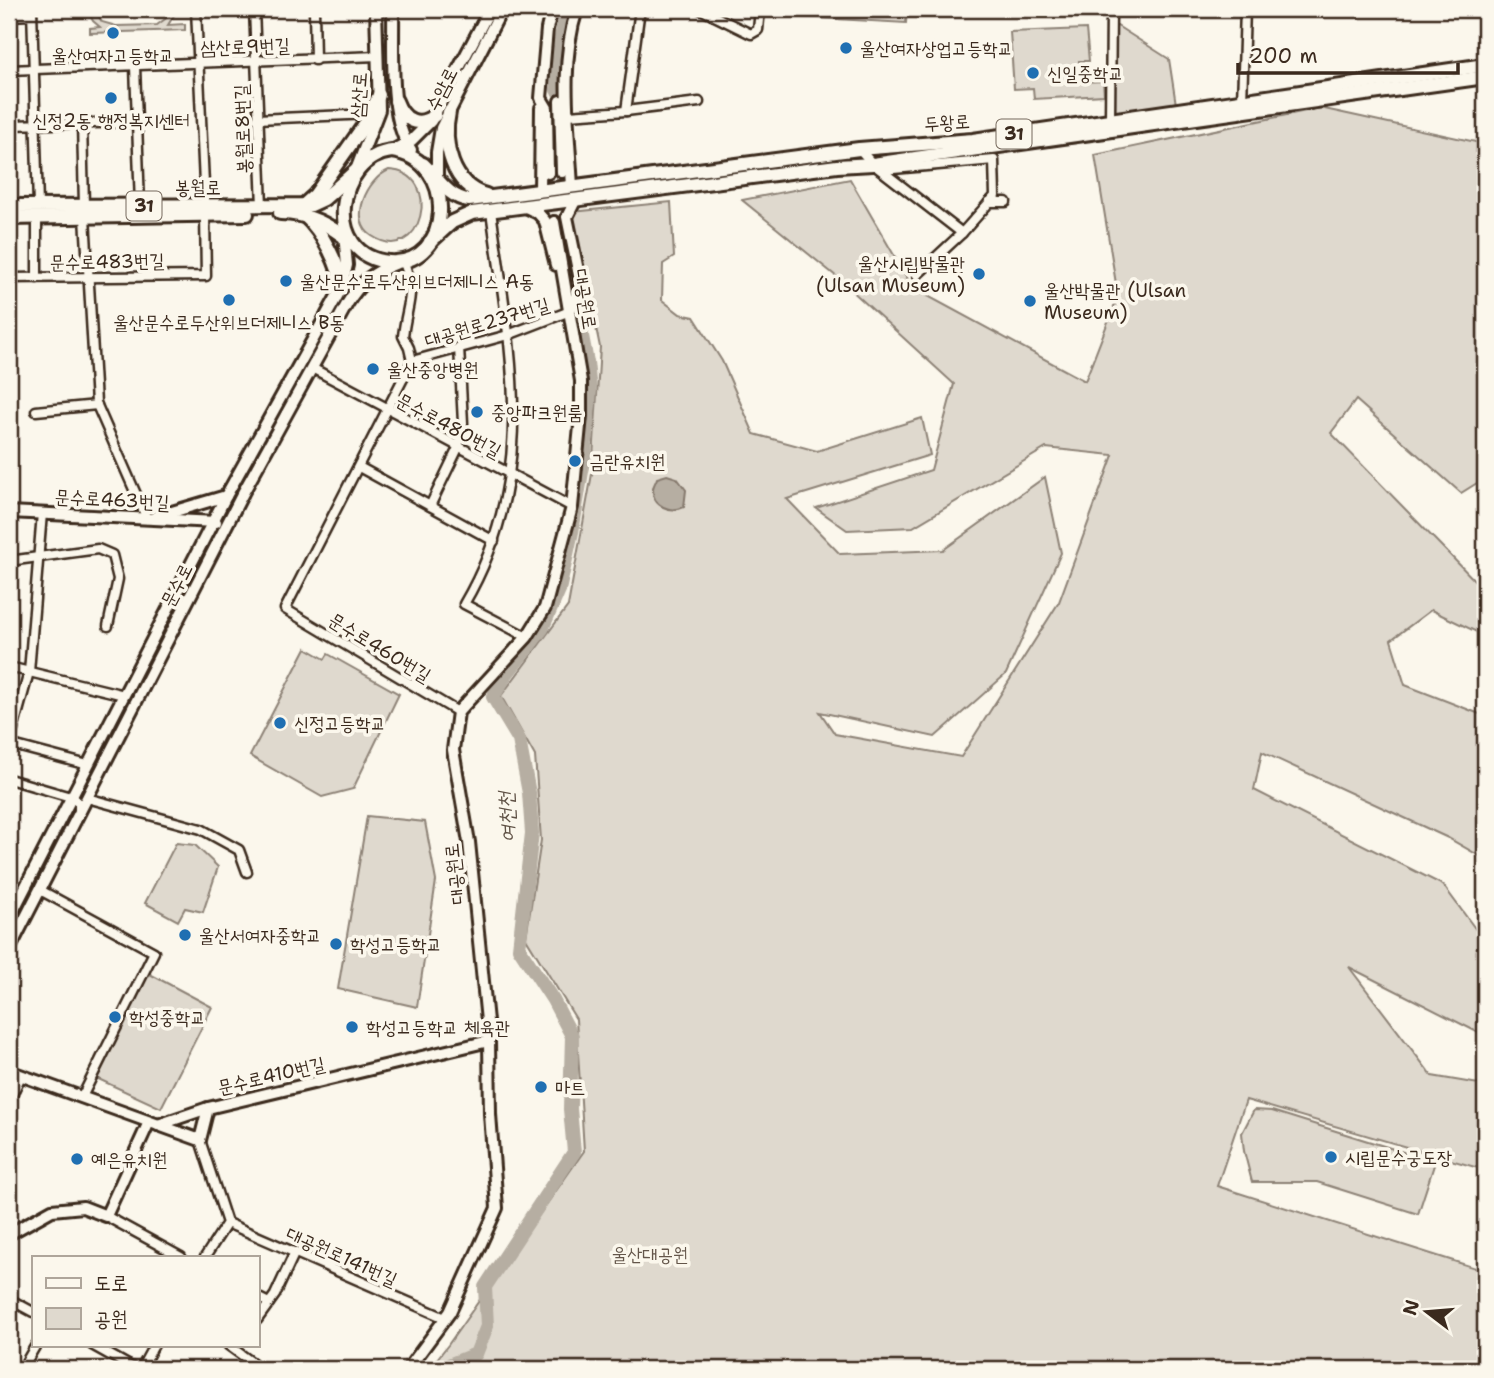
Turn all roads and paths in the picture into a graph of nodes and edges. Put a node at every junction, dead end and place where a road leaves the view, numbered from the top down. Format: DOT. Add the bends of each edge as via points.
graph roads {
  1 [pos="196,9"];
  2 [pos="254,9"];
  3 [pos="314,9"];
  4 [pos="376,9"];
  5 [pos="393,9"];
  6 [pos="490,9"];
  7 [pos="502,9"];
  8 [pos="552,9"];
  9 [pos="577,9"];
  10 [pos="640,9"];
  11 [pos="700,9"];
  12 [pos="760,9"];
  13 [pos="1111,9"];
  14 [pos="1245,9"];
  15 [pos="32,12"];
  16 [pos="9,16"];
  17 [pos="378,56"];
  18 [pos="315,60"];
  19 [pos="255,62"];
  20 [pos="198,64"];
  21 [pos="1485,65"];
  22 [pos="135,66"];
  23 [pos="34,69"];
  24 [pos="9,70"];
  25 [pos="1485,77"];
  26 [pos="568,80"];
  27 [pos="379,95"];
  28 [pos="396,101"];
  29 [pos="699,102"];
  30 [pos="1242,102"];
  31 [pos="544,103"];
  32 [pos="626,111"];
  33 [pos="371,114"];
  34 [pos="442,114"];
  35 [pos="568,115"];
  36 [pos="257,119"];
  37 [pos="1110,120"];
  38 [pos="137,122"];
  39 [pos="82,123"];
  40 [pos="35,124"];
  41 [pos="9,125"];
  42 [pos="407,144"];
  43 [pos="859,149"];
  44 [pos="393,151"];
  45 [pos="423,164"];
  46 [pos="878,167"];
  47 [pos="562,172"];
  48 [pos="548,173"];
  49 [pos="354,174"];
  50 [pos="437,178"];
  51 [pos="572,187"];
  52 [pos="540,191"];
  53 [pos="438,192"];
  54 [pos="494,197"];
  55 [pos="575,201"];
  56 [pos="989,202"];
  57 [pos="1006,202"];
  58 [pos="9,206"];
  59 [pos="140,206"];
  60 [pos="262,206"];
  61 [pos="526,207"];
  62 [pos="274,210"];
  63 [pos="205,211"];
  64 [pos="304,211"];
  65 [pos="491,211"];
  66 [pos="37,212"];
  67 [pos="85,212"];
  68 [pos="9,218"];
  69 [pos="558,220"];
  70 [pos="962,233"];
  71 [pos="348,240"];
  72 [pos="430,242"];
  73 [pos="403,260"];
  74 [pos="916,275"];
  75 [pos="89,277"];
  76 [pos="9,278"];
  77 [pos="37,278"];
  78 [pos="341,289"];
  79 [pos="570,311"];
  80 [pos="508,335"];
  81 [pos="459,347"];
  82 [pos="412,362"];
  83 [pos="312,368"];
  84 [pos="97,405"];
  85 [pos="388,410"];
  86 [pos="36,411"];
  87 [pos="458,448"];
  88 [pos="359,467"];
  89 [pos="509,475"];
  90 [pos="226,496"];
  91 [pos="430,506"];
  92 [pos="572,507"];
  93 [pos="9,512"];
  94 [pos="233,512"];
  95 [pos="42,513"];
  96 [pos="148,519"];
  97 [pos="212,523"];
  98 [pos="494,541"];
  99 [pos="212,554"];
  100 [pos="39,558"];
  101 [pos="9,561"];
  102 [pos="184,579"];
  103 [pos="196,585"];
  104 [pos="108,626"];
  105 [pos="527,637"];
  106 [pos="9,667"];
  107 [pos="29,672"];
  108 [pos="124,695"];
  109 [pos="458,712"];
  110 [pos="101,739"];
  111 [pos="9,745"];
  112 [pos="113,746"];
  113 [pos="88,765"];
  114 [pos="9,779"];
  115 [pos="71,797"];
  116 [pos="87,798"];
  117 [pos="78,814"];
  118 [pos="247,872"];
  119 [pos="40,890"];
  120 [pos="11,911"];
  121 [pos="9,950"];
  122 [pos="489,1041"];
  123 [pos="9,1071"];
  124 [pos="21,1076"];
  125 [pos="82,1097"];
  126 [pos="9,1101"];
  127 [pos="208,1108"];
  128 [pos="154,1124"];
  129 [pos="200,1140"];
  130 [pos="106,1216"];
  131 [pos="227,1223"];
  132 [pos="9,1234"];
  133 [pos="295,1252"];
  134 [pos="179,1256"];
  135 [pos="206,1256"];
  136 [pos="259,1298"];
  137 [pos="9,1299"];
  138 [pos="269,1303"];
  139 [pos="32,1311"];
  140 [pos="259,1317"];
  141 [pos="445,1318"];
  142 [pos="36,1346"];
  143 [pos="94,1346"];
  144 [pos="153,1346"];
  145 [pos="238,1347"];
  146 [pos="24,1369"];
  147 [pos="135,1369"];
  148 [pos="141,1369"];
  149 [pos="261,1369"];
  150 [pos="408,1369"];
  1 -- 20 [label="street"];
  2 -- 19 [label="street, 봉월로8번길"];
  3 -- 18 [label="street, 삼산로9번길"];
  4 -- 17 [label="street, 삼산로"];
  5 -- 28 [label="street, 삼산로"];
  6 -- 34 [label="street, 수암로"];
  7 -- 34 [label="street, 수암로"];
  8 -- 31 [label="street"];
  9 -- 26 [label="street"];
  10 -- 32 [label="street"];
  11 -- 12 [label="street" via="754,34"];
  13 -- 37 [label="street"];
  14 -- 30 [label="street"];
  15 -- 16 [label="street"];
  15 -- 23 [label="street"];
  17 -- 18 [label="street, 삼산로9번길"];
  17 -- 27 [label="street, 삼산로"];
  18 -- 19 [label="street, 삼산로9번길"];
  19 -- 20 [label="street, 삼산로9번길"];
  19 -- 36 [label="street, 봉월로8번길"];
  20 -- 22 [label="street, 삼산로9번길"];
  20 -- 63 [label="street"];
  21 -- 30 [label="main road, 두왕로 / 31"];
  22 -- 23 [label="street, 삼산로9번길"];
  22 -- 38 [label="street"];
  23 -- 24 [label="street, 삼산로9번길"];
  23 -- 40 [label="street"];
  25 -- 46 [label="main road"];
  26 -- 35 [label="street"];
  26 -- 47 [label="street" via="560,92"];
  27 -- 33 [label="main road"];
  27 -- 49 [label="street, 삼산로" via="377,118"];
  28 -- 34 [label="main road" via="402,115 411,121 421,123"];
  28 -- 42 [label="street, 삼산로" via="398,124"];
  29 -- 32 [label="street"];
  30 -- 37 [label="main road, 두왕로 / 31"];
  31 -- 48 [label="street"];
  31 -- 52 [label="street"];
  32 -- 35 [label="street"];
  33 -- 36 [label="street"];
  33 -- 64 [label="main road"];
  34 -- 42 [label="street, 수암로"];
  34 -- 50 [label="street, 수암로"];
  34 -- 54 [label="main road" via="460,178 471,189"];
  35 -- 51 [label="street"];
  36 -- 60 [label="street, 봉월로8번길"];
  37 -- 43 [label="main road, 두왕로 / 31" via="973,140"];
  38 -- 39 [label="street"];
  38 -- 59 [label="street"];
  39 -- 40 [label="street"];
  39 -- 67 [label="street"];
  40 -- 41 [label="street"];
  40 -- 66 [label="street"];
  42 -- 44 [label="street, 수암로"];
  42 -- 45 [label="street, 삼산로"];
  43 -- 46 [label="street"];
  43 -- 51 [label="main road, 두왕로 / 31"];
  44 -- 45 [label="main road"];
  44 -- 49 [label="main road, 봉월로" via="370,158"];
  45 -- 50 [label="main road, 두왕로"];
  45 -- 53 [label="main road"];
  46 -- 55 [label="main road" via="837,166"];
  46 -- 56 [label="street" via="994,160 995,196"];
  46 -- 70 [label="street"];
  49 -- 64 [label="main road, 봉월로"];
  49 -- 71 [label="main road" via="343,220"];
  50 -- 53 [label="street, 수암로"];
  50 -- 54 [label="main road, 두왕로" via="460,198"];
  51 -- 52 [label="main road, 두왕로 / 31"];
  52 -- 54 [label="main road, 두왕로"];
  53 -- 72 [label="main road" via="440,217"];
  55 -- 61 [label="main road"];
  55 -- 69 [label="street"];
  56 -- 57 [label="street"];
  56 -- 70 [label="street"];
  58 -- 66 [label="main road, 봉월로 / 31"];
  59 -- 63 [label="main road, 봉월로 / 31"];
  59 -- 67 [label="main road, 봉월로 / 31"];
  60 -- 62 [label="main road, 봉월로 / 31"];
  60 -- 63 [label="main road, 봉월로 / 31"];
  61 -- 65 [label="main road"];
  61 -- 69 [label="street"];
  62 -- 63 [label="main road"];
  62 -- 64 [label="main road, 봉월로"];
  63 -- 67 [label="main road"];
  63 -- 75 [label="street, 문수로483번길" via="206,276"];
  64 -- 71 [label="main road, 봉월로"];
  64 -- 78 [label="main road" via="339,269"];
  65 -- 72 [label="main road" via="460,217"];
  65 -- 80 [label="street"];
  66 -- 67 [label="main road, 봉월로 / 31"];
  66 -- 68 [label="main road"];
  66 -- 77 [label="street"];
  67 -- 75 [label="street"];
  69 -- 79 [label="street, 대공원로" via="563,296"];
  69 -- 79 [label="street" via="581,285"];
  70 -- 74 [label="street"];
  71 -- 73 [label="main road" via="373,258"];
  71 -- 78 [label="street, 문수로"];
  72 -- 73 [label="main road"];
  73 -- 82 [label="street" via="412,294 403,336"];
  73 -- 83 [label="street, 문수로" via="362,282"];
  75 -- 77 [label="street, 문수로483번길"];
  75 -- 84 [label="street"];
  76 -- 77 [label="street, 문수로483번길"];
  78 -- 90 [label="street, 문수로"];
  79 -- 80 [label="street, 대공원로237번길"];
  79 -- 92 [label="street, 대공원로" via="581,381"];
  80 -- 81 [label="street, 대공원로237번길"];
  80 -- 89 [label="street" via="514,425"];
  81 -- 82 [label="street, 대공원로237번길"];
  81 -- 87 [label="street" via="463,424"];
  82 -- 85 [label="street"];
  83 -- 85 [label="street, 문수로480번길"];
  83 -- 94 [label="street, 문수로"];
  84 -- 86 [label="street"];
  84 -- 96 [label="street"];
  85 -- 87 [label="street, 문수로480번길"];
  85 -- 88 [label="street"];
  87 -- 89 [label="street, 문수로480번길"];
  87 -- 91 [label="street"];
  88 -- 91 [label="street"];
  88 -- 109 [label="street, 문수로460번길" via="285,609"];
  89 -- 92 [label="street, 문수로480번길"];
  89 -- 98 [label="street"];
  90 -- 96 [label="street"];
  90 -- 97 [label="street, 문수로"];
  91 -- 98 [label="street"];
  92 -- 105 [label="street, 대공원로" via="545,608"];
  93 -- 95 [label="street, 문수로463번길"];
  94 -- 97 [label="street"];
  94 -- 99 [label="street, 문수로"];
  95 -- 96 [label="street, 문수로463번길"];
  95 -- 100 [label="street"];
  96 -- 97 [label="street, 문수로463번길"];
  97 -- 99 [label="street" via="216,534"];
  97 -- 102 [label="street, 문수로"];
  98 -- 105 [label="street" via="464,604"];
  99 -- 103 [label="street, 문수로"];
  100 -- 101 [label="street"];
  100 -- 104 [label="street" via="98,549 112,555 118,579"];
  100 -- 107 [label="street"];
  102 -- 103 [label="street" via="190,567 198,565 201,571"];
  102 -- 108 [label="street, 문수로"];
  103 -- 112 [label="street, 문수로"];
  105 -- 109 [label="street, 대공원로"];
  106 -- 107 [label="street"];
  107 -- 108 [label="street"];
  107 -- 111 [label="street"];
  108 -- 110 [label="street, 문수로"];
  109 -- 122 [label="street, 대공원로" via="453,750 469,842"];
  110 -- 112 [label="street" via="99,758"];
  110 -- 113 [label="street, 문수로"];
  111 -- 113 [label="street"];
  112 -- 116 [label="street, 문수로"];
  113 -- 115 [label="street, 문수로"];
  114 -- 115 [label="street"];
  115 -- 117 [label="street" via="79,803"];
  115 -- 120 [label="street, 문수로"];
  116 -- 117 [label="street, 문수로"];
  116 -- 118 [label="street" via="201,829 239,850"];
  117 -- 119 [label="street, 문수로"];
  119 -- 121 [label="street, 문수로"];
  119 -- 125 [label="street" via="154,952"];
  122 -- 127 [label="street, 문수로410번길"];
  122 -- 141 [label="street, 대공원로" via="497,1208"];
  123 -- 124 [label="street"];
  124 -- 125 [label="street"];
  124 -- 126 [label="street"];
  125 -- 128 [label="street"];
  127 -- 128 [label="street"];
  127 -- 129 [label="street, 문수로410번길"];
  128 -- 129 [label="street"];
  128 -- 130 [label="street"];
  129 -- 131 [label="street"];
  130 -- 132 [label="street" via="83,1207 52,1210"];
  130 -- 134 [label="street"];
  131 -- 133 [label="street, 대공원로141번길"];
  131 -- 135 [label="street"];
  133 -- 138 [label="street"];
  133 -- 141 [label="street, 대공원로141번길"];
  136 -- 138 [label="street"];
  137 -- 139 [label="street"];
  138 -- 140 [label="street"];
  141 -- 150 [label="street, 대공원로"];
  142 -- 146 [label="street"];
  143 -- 147 [label="street"];
  144 -- 148 [label="street"];
  145 -- 149 [label="street"];
}
